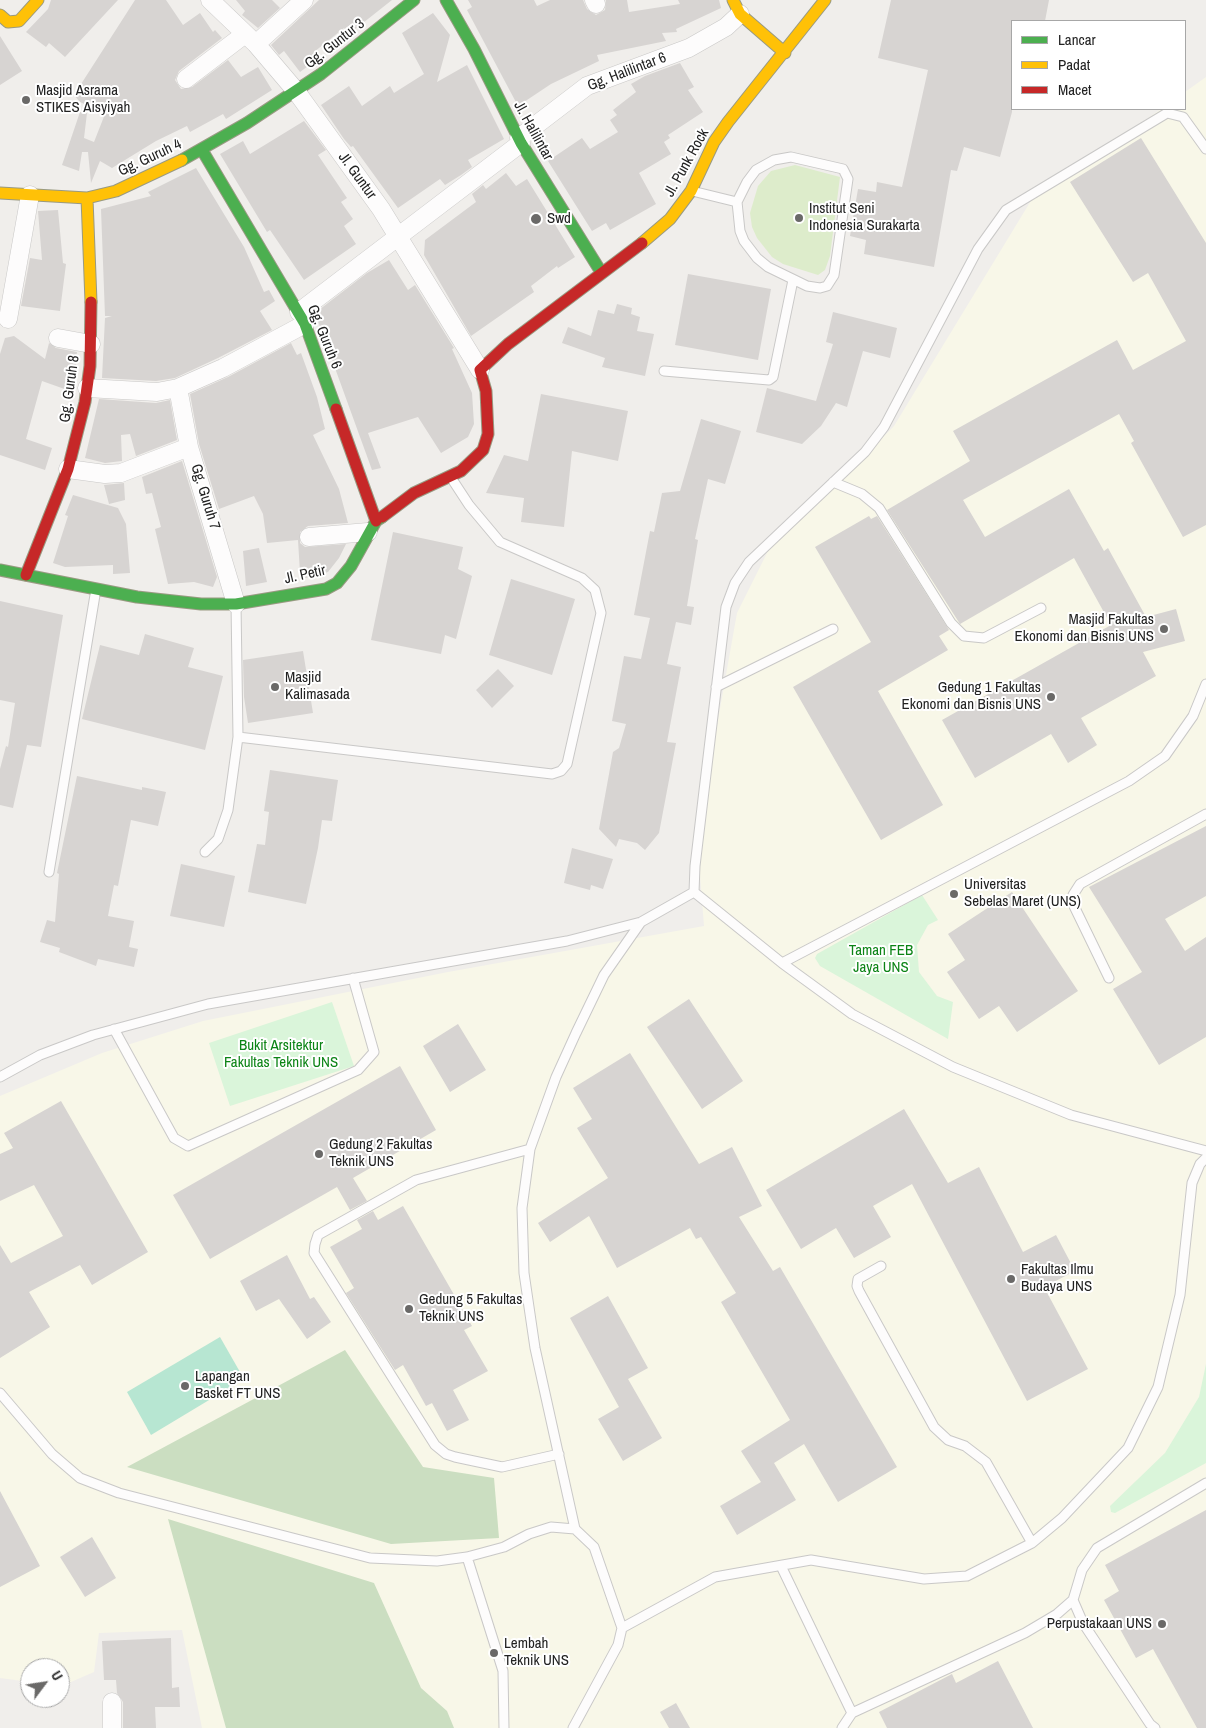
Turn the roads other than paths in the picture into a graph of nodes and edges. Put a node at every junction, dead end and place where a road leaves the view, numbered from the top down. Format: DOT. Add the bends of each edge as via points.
graph roads {
  1 [pos="38,0"];
  2 [pos="210,0"];
  3 [pos="304,0"];
  4 [pos="414,0"];
  5 [pos="446,0"];
  6 [pos="825,0"];
  7 [pos="736,7"];
  8 [pos="4,18"];
  9 [pos="250,39"];
  10 [pos="785,53"];
  11 [pos="186,79"];
  12 [pos="296,91"];
  13 [pos="520,141"];
  14 [pos="1206,149"];
  15 [pos="202,150"];
  16 [pos="691,191"];
  17 [pos="0,193"];
  18 [pos="30,195"];
  19 [pos="87,198"];
  20 [pos="737,202"];
  21 [pos="399,238"];
  22 [pos="601,272"];
  23 [pos="793,280"];
  24 [pos="302,318"];
  25 [pos="8,319"];
  26 [pos="58,338"];
  27 [pos="91,344"];
  28 [pos="480,370"];
  29 [pos="664,371"];
  30 [pos="87,388"];
  31 [pos="178,388"];
  32 [pos="189,447"];
  33 [pos="68,469"];
  34 [pos="450,476"];
  35 [pos="833,482"];
  36 [pos="372,527"];
  37 [pos="309,537"];
  38 [pos="0,570"];
  39 [pos="26,575"];
  40 [pos="96,589"];
  41 [pos="236,604"];
  42 [pos="1041,608"];
  43 [pos="833,629"];
  44 [pos="1206,684"];
  45 [pos="716,687"];
  46 [pos="238,737"];
  47 [pos="1206,814"];
  48 [pos="205,852"];
  49 [pos="49,872"];
  50 [pos="694,892"];
  51 [pos="641,922"];
  52 [pos="782,963"];
  53 [pos="353,978"];
  54 [pos="1109,978"];
  55 [pos="114,1029"];
  56 [pos="0,1077"];
  57 [pos="530,1149"];
  58 [pos="1206,1150"];
  59 [pos="1206,1158"];
  60 [pos="881,1266"];
  61 [pos="0,1393"];
  62 [pos="559,1454"];
  63 [pos="1206,1483"];
  64 [pos="575,1529"];
  65 [pos="1032,1543"];
  66 [pos="468,1557"];
  67 [pos="781,1566"];
  68 [pos="1073,1600"];
  69 [pos="622,1628"];
  70 [pos="112,1702"];
  71 [pos="852,1713"];
  72 [pos="579,1726"];
  73 [pos="112,1728"];
  74 [pos="504,1728"];
  75 [pos="842,1728"];
  76 [pos="1155,1728"];
  1 -- 8 [label="street" via="21,19 15,22"];
  2 -- 9 [label="street, Jl. Guntur"];
  3 -- 9 [label="street"];
  4 -- 12 [label="street, Gg. Guntur 3"];
  5 -- 13 [label="street, Jl. Halilintar"];
  6 -- 10 [label="street, Jl. Punk Rock"];
  7 -- 10 [label="street"];
  7 -- 13 [label="street, Gg. Halilintar 6" via="726,27 689,48 587,86"];
  9 -- 11 [label="street"];
  9 -- 12 [label="street, Jl. Guntur"];
  10 -- 16 [label="street, Jl. Punk Rock" via="714,142"];
  12 -- 15 [label="street, Gg. Guruh 4"];
  12 -- 21 [label="street, Jl. Guntur"];
  13 -- 21 [label="street, Gg. Halilintar 6"];
  13 -- 22 [label="street, Jl. Halilintar"];
  14 -- 35 [label="lane" via="1183,117 1166,113 1006,210 978,248 884,427 865,452"];
  15 -- 19 [label="street, Gg. Guruh 4" via="130,185"];
  15 -- 24 [label="street, Gg. Guruh 6"];
  16 -- 20 [label="lane"];
  16 -- 22 [label="street, Jl. Punk Rock" via="654,234"];
  17 -- 18 [label="street, Gg. Guruh 4"];
  18 -- 19 [label="street, Gg. Guruh 4"];
  18 -- 25 [label="street"];
  19 -- 27 [label="street, Gg. Guruh 8" via="92,280"];
  20 -- 23 [label="lane" via="740,231 748,248 768,267"];
  20 -- 23 [label="lane" via="756,170 774,160 791,157 833,165 845,171 848,179 832,280 820,288"];
  21 -- 24 [label="street, Gg. Halilintar 6"];
  21 -- 28 [label="street, Jl. Guntur"];
  22 -- 28 [label="street, Jl. Punk Rock" via="503,348"];
  23 -- 29 [label="lane" via="773,377 769,380"];
  24 -- 31 [label="street, Gg. Halilintar 6" via="223,368"];
  24 -- 36 [label="street, Gg. Guruh 6"];
  26 -- 27 [label="street"];
  27 -- 30 [label="street, Gg. Guruh 8"];
  28 -- 34 [label="street, Jl. Petir" via="486,391 488,434 483,450"];
  30 -- 31 [label="street, Gg. Halilintar 6" via="157,392"];
  30 -- 33 [label="street, Gg. Guruh 8"];
  31 -- 32 [label="street, Gg. Guruh 7"];
  32 -- 33 [label="street" via="121,473"];
  32 -- 41 [label="street, Gg. Guruh 7"];
  33 -- 39 [label="street, Gg. Guruh 8"];
  34 -- 36 [label="street, Jl. Petir" via="414,493"];
  34 -- 46 [label="lane" via="500,542 582,578 595,590 600,613 567,764 552,774"];
  35 -- 42 [label="lane" via="862,494 879,508 951,623 964,636 984,638"];
  35 -- 45 [label="lane" via="767,544 736,583 726,608"];
  36 -- 37 [label="street"];
  36 -- 41 [label="street, Jl. Petir" via="351,566 337,583 326,589"];
  38 -- 39 [label="street, Jl. Petir"];
  39 -- 40 [label="street, Jl. Petir"];
  40 -- 41 [label="street, Jl. Petir" via="168,600"];
  40 -- 49 [label="lane"];
  41 -- 46 [label="lane"];
  43 -- 45 [label="lane"];
  44 -- 52 [label="lane" via="1193,716 1165,756 1130,781"];
  45 -- 50 [label="lane"];
  46 -- 48 [label="lane" via="228,810 218,839"];
  47 -- 54 [label="lane" via="1080,884 1073,895 1074,906"];
  50 -- 51 [label="lane"];
  50 -- 52 [label="lane"];
  51 -- 53 [label="lane" via="567,941"];
  51 -- 57 [label="lane" via="604,975 556,1077"];
  52 -- 58 [label="lane" via="852,1014 953,1067 1071,1115"];
  53 -- 55 [label="lane" via="208,1004"];
  53 -- 55 [label="lane" via="374,1052 358,1070 188,1146 174,1138"];
  55 -- 56 [label="lane" via="40,1055"];
  57 -- 62 [label="lane" via="522,1208 524,1273 535,1348"];
  57 -- 62 [label="lane" via="416,1180 318,1235 314,1253 435,1445 454,1457 502,1467"];
  59 -- 65 [label="lane" via="1192,1183 1180,1295 1158,1387 1128,1448 1062,1518"];
  60 -- 65 [label="lane" via="858,1279 859,1291 934,1427 948,1440 965,1446 986,1462"];
  61 -- 66 [label="lane" via="52,1454 80,1478 119,1493 370,1558 428,1561"];
  62 -- 64 [label="lane"];
  63 -- 68 [label="lane" via="1098,1548 1082,1570"];
  64 -- 66 [label="lane" via="551,1527 504,1547"];
  64 -- 69 [label="lane" via="594,1547"];
  65 -- 67 [label="lane" via="967,1576 924,1579 811,1560"];
  66 -- 74 [label="lane" via="503,1671"];
  67 -- 69 [label="lane" via="715,1577"];
  67 -- 71 [label="lane"];
  68 -- 71 [label="lane" via="1025,1633"];
  68 -- 76 [label="lane" via="1082,1623"];
  69 -- 72 [label="lane" via="618,1644"];
  70 -- 73 [label="street"];
  71 -- 75 [label="lane"];
}
